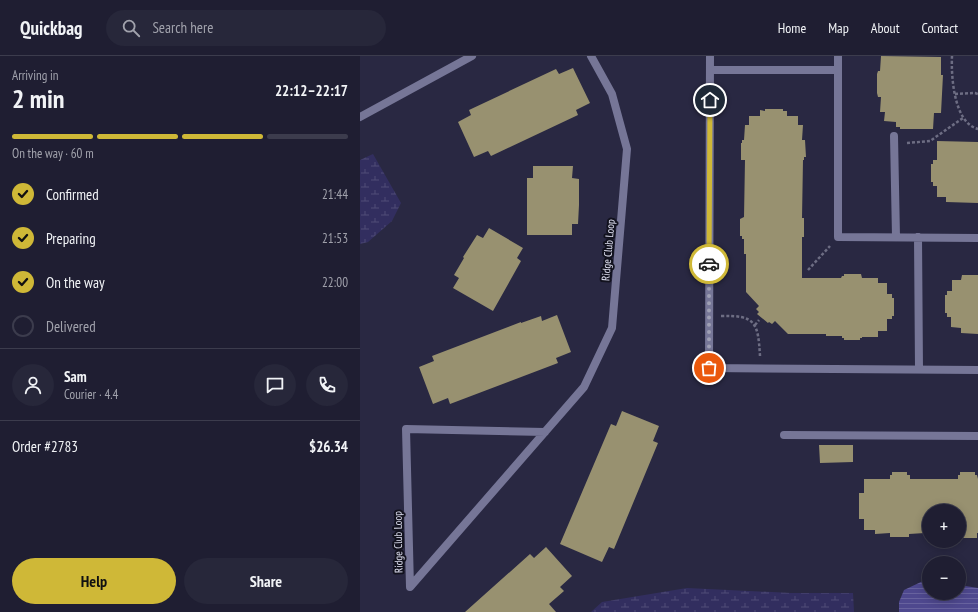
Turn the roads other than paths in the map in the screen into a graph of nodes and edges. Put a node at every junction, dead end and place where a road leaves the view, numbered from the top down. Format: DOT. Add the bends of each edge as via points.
graph roads {
  1 [pos="472,56"];
  2 [pos="591,56"];
  3 [pos="710,56"];
  4 [pos="838,56"];
  5 [pos="465,58"];
  6 [pos="710,70"];
  7 [pos="838,70"];
  8 [pos="360,117"];
  9 [pos="894,140"];
  10 [pos="896,237"];
  11 [pos="918,238"];
  12 [pos="978,238"];
  13 [pos="919,369"];
  14 [pos="978,370"];
  15 [pos="545,432"];
  16 [pos="784,435"];
  17 [pos="978,436"];
  1 -- 5 [label="lane"];
  2 -- 15 [label="lane, Ridge Club Loop" via="612,94 627,149 612,328 584,387"];
  3 -- 6 [label="lane"];
  4 -- 7 [label="lane"];
  5 -- 8 [label="lane"];
  6 -- 7 [label="lane"];
  6 -- 13 [label="lane" via="709,368"];
  7 -- 10 [label="lane" via="838,237"];
  9 -- 10 [label="lane"];
  10 -- 11 [label="lane"];
  11 -- 12 [label="lane"];
  11 -- 13 [label="lane"];
  13 -- 14 [label="lane"];
  15 -- 15 [label="lane, Ridge Club Loop" via="534,444 410,587 406,429"];
  16 -- 17 [label="lane"];
}
